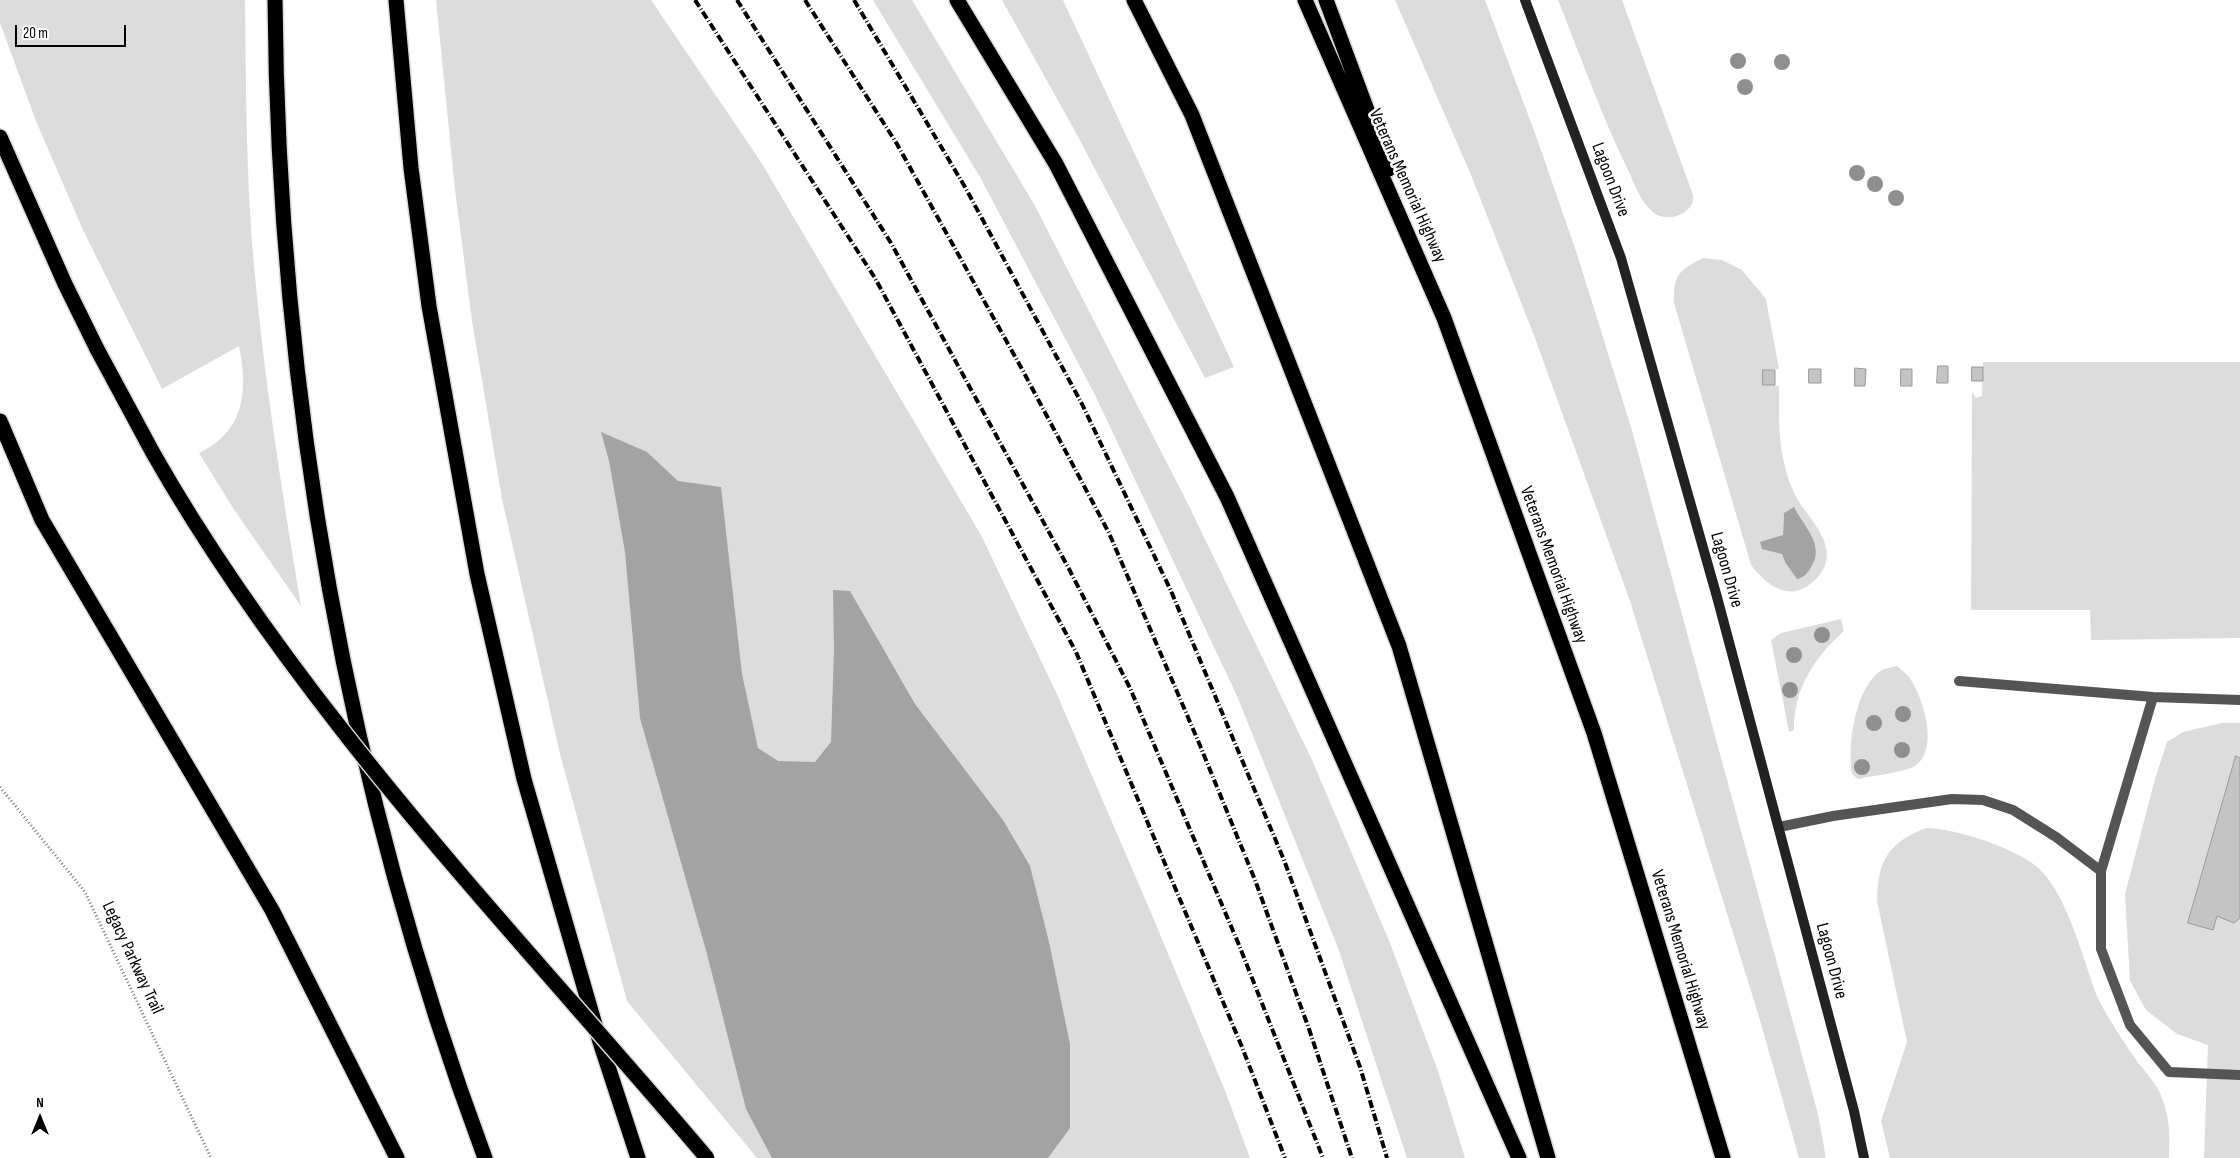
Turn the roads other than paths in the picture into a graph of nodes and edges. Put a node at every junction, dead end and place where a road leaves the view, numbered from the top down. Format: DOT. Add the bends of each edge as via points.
graph roads {
  1 [pos="275,0"];
  2 [pos="396,0"];
  3 [pos="957,0"];
  4 [pos="1134,0"];
  5 [pos="1304,0"];
  6 [pos="1326,0"];
  7 [pos="1525,0"];
  8 [pos="0,137"];
  9 [pos="1444,318"];
  10 [pos="0,421"];
  11 [pos="1959,681"];
  12 [pos="2153,697"];
  13 [pos="2240,700"];
  14 [pos="1779,827"];
  15 [pos="2101,871"];
  16 [pos="2240,1075"];
  17 [pos="397,1158"];
  18 [pos="485,1158"];
  19 [pos="638,1158"];
  20 [pos="707,1158"];
  21 [pos="1519,1158"];
  22 [pos="1548,1158"];
  23 [pos="1723,1158"];
  24 [pos="1864,1158"];
  1 -- 18 [label="highway" via="284,243 304,434 327,580 375,802 435,1014"];
  2 -- 19 [label="highway" via="411,168 429,306 477,574 524,778 600,1042"];
  3 -- 21 [label="highway" via="1056,164 1227,497"];
  4 -- 22 [label="highway" via="1192,115 1399,646"];
  5 -- 9 [label="highway, Veterans Memorial Highway"];
  6 -- 9 [label="highway"];
  7 -- 14 [label="street, Lagoon Drive" via="1621,258"];
  8 -- 20 [label="highway, bridge" via="64,284 97,349 154,454 264,625 342,731 428,835"];
  9 -- 23 [label="highway, Veterans Memorial Highway" via="1594,733"];
  10 -- 17 [label="highway" via="42,520 272,910"];
  11 -- 12 [label="lane"];
  12 -- 13 [label="lane"];
  12 -- 15 [label="lane"];
  14 -- 15 [label="lane" via="1952,799 1983,800 2013,810"];
  14 -- 24 [label="street, Lagoon Drive"];
  15 -- 16 [label="lane" via="2101,949 2130,1025 2169,1072"];
}
